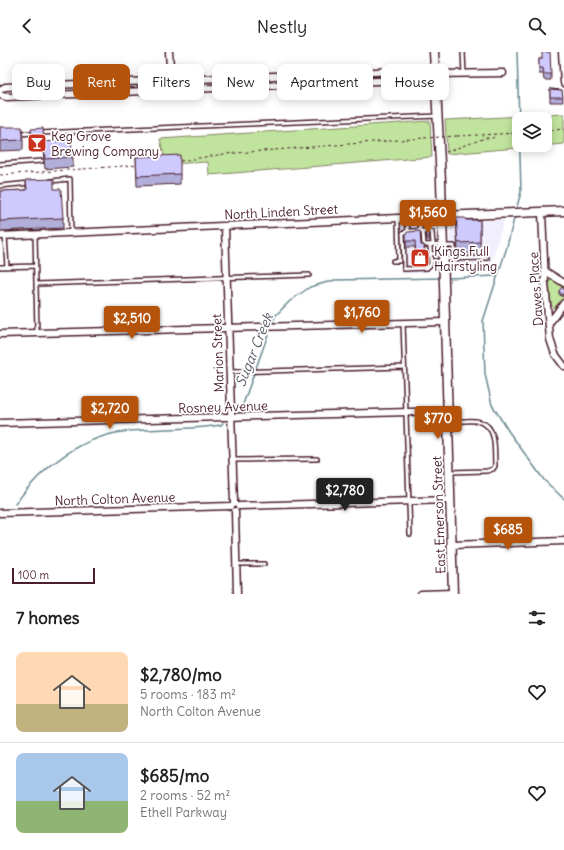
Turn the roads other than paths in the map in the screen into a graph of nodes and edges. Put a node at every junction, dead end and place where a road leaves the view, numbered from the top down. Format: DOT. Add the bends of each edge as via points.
graph roads {
  1 [pos="169,52"];
  2 [pos="434,52"];
  3 [pos="463,52"];
  4 [pos="562,52"];
  5 [pos="170,64"];
  6 [pos="435,64"];
  7 [pos="503,73"];
  8 [pos="449,74"];
  9 [pos="464,74"];
  10 [pos="277,76"];
  11 [pos="204,79"];
  12 [pos="73,84"];
  13 [pos="564,84"];
  14 [pos="277,86"];
  15 [pos="204,89"];
  16 [pos="0,90"];
  17 [pos="73,94"];
  18 [pos="0,95"];
  19 [pos="436,100"];
  20 [pos="437,116"];
  21 [pos="15,134"];
  22 [pos="42,161"];
  23 [pos="0,164"];
  24 [pos="47,182"];
  25 [pos="31,183"];
  26 [pos="0,186"];
  27 [pos="564,211"];
  28 [pos="542,212"];
  29 [pos="442,216"];
  30 [pos="407,218"];
  31 [pos="420,218"];
  32 [pos="398,219"];
  33 [pos="225,226"];
  34 [pos="408,231"];
  35 [pos="422,231"];
  36 [pos="71,233"];
  37 [pos="35,234"];
  38 [pos="442,234"];
  39 [pos="433,235"];
  40 [pos="3,236"];
  41 [pos="432,244"];
  42 [pos="430,254"];
  43 [pos="443,255"];
  44 [pos="487,258"];
  45 [pos="454,259"];
  46 [pos="393,261"];
  47 [pos="431,261"];
  48 [pos="35,266"];
  49 [pos="0,267"];
  50 [pos="7,267"];
  51 [pos="545,270"];
  52 [pos="309,275"];
  53 [pos="227,278"];
  54 [pos="564,283"];
  55 [pos="36,284"];
  56 [pos="564,303"];
  57 [pos="444,322"];
  58 [pos="550,322"];
  59 [pos="403,324"];
  60 [pos="229,328"];
  61 [pos="37,333"];
  62 [pos="0,334"];
  63 [pos="562,364"];
  64 [pos="404,366"];
  65 [pos="230,372"];
  66 [pos="447,411"];
  67 [pos="406,412"];
  68 [pos="231,418"];
  69 [pos="448,422"];
  70 [pos="0,423"];
  71 [pos="317,459"];
  72 [pos="233,460"];
  73 [pos="449,472"];
  74 [pos="450,500"];
  75 [pos="409,501"];
  76 [pos="235,506"];
  77 [pos="0,513"];
  78 [pos="410,534"];
  79 [pos="564,541"];
  80 [pos="452,545"];
  81 [pos="236,564"];
  82 [pos="264,564"];
  83 [pos="237,594"];
  84 [pos="421,594"];
  85 [pos="453,594"];
  1 -- 5 [label="street"];
  2 -- 6 [label="main road, East Emerson Street"];
  3 -- 9 [label="lane"];
  4 -- 13 [label="street"];
  7 -- 9 [label="street"];
  8 -- 9 [label="street"];
  10 -- 11 [label="street"];
  12 -- 16 [label="street" via="5,87"];
  14 -- 15 [label="street"];
  17 -- 18 [label="street" via="6,97"];
  19 -- 20 [label="main road, East Emerson Street"];
  20 -- 21 [label="lane"];
  20 -- 29 [label="main road, East Emerson Street"];
  22 -- 23 [label="lane"];
  24 -- 36 [label="lane" via="70,179"];
  25 -- 26 [label="lane"];
  27 -- 28 [label="main road, North Linden Street"];
  28 -- 29 [label="main road, North Linden Street"];
  28 -- 51 [label="street, Dawes Place"];
  29 -- 31 [label="street, North Linden Street"];
  29 -- 38 [label="main road, East Emerson Street"];
  30 -- 31 [label="street, North Linden Street"];
  30 -- 32 [label="street, North Linden Street"];
  30 -- 34 [label="lane"];
  31 -- 35 [label="lane"];
  32 -- 33 [label="street, North Linden Street"];
  32 -- 46 [label="lane" via="399,261"];
  33 -- 36 [label="street, North Linden Street"];
  33 -- 53 [label="street, Marion Street"];
  34 -- 35 [label="lane"];
  34 -- 47 [label="lane" via="403,233 404,269 427,268"];
  35 -- 39 [label="lane" via="432,232"];
  35 -- 41 [label="lane" via="424,245"];
  36 -- 37 [label="street, North Linden Street"];
  37 -- 40 [label="street, North Linden Street"];
  37 -- 48 [label="lane"];
  38 -- 39 [label="lane"];
  38 -- 43 [label="main road, East Emerson Street"];
  39 -- 41 [label="lane"];
  40 -- 50 [label="lane"];
  41 -- 42 [label="lane"];
  41 -- 43 [label="lane"];
  42 -- 43 [label="lane"];
  42 -- 47 [label="lane"];
  43 -- 45 [label="lane"];
  43 -- 45 [label="lane" via="454,246"];
  43 -- 47 [label="lane"];
  43 -- 57 [label="main road, East Emerson Street"];
  44 -- 45 [label="lane"];
  48 -- 50 [label="lane"];
  48 -- 55 [label="lane"];
  49 -- 50 [label="lane"];
  51 -- 54 [label="street"];
  51 -- 58 [label="street, Dawes Place"];
  52 -- 53 [label="lane"];
  53 -- 55 [label="lane"];
  53 -- 60 [label="street, Marion Street"];
  55 -- 61 [label="lane"];
  56 -- 58 [label="street"];
  57 -- 59 [label="street"];
  57 -- 66 [label="main road, East Emerson Street"];
  58 -- 63 [label="street, Dawes Place" via="551,344"];
  59 -- 60 [label="street"];
  59 -- 64 [label="lane"];
  60 -- 61 [label="street"];
  60 -- 65 [label="street, Marion Street"];
  61 -- 62 [label="street"];
  64 -- 65 [label="lane"];
  64 -- 67 [label="lane"];
  65 -- 68 [label="street, Marion Street"];
  66 -- 67 [label="street, Rosney Avenue"];
  66 -- 69 [label="main road, East Emerson Street"];
  67 -- 68 [label="street, Rosney Avenue"];
  67 -- 75 [label="lane"];
  68 -- 70 [label="street, Rosney Avenue"];
  68 -- 72 [label="street, Marion Street"];
  69 -- 73 [label="main road, East Emerson Street"];
  69 -- 73 [label="lane" via="480,422 488,426 494,438 493,468 487,471"];
  71 -- 72 [label="lane"];
  72 -- 76 [label="street, Marion Street"];
  73 -- 74 [label="main road, East Emerson Street"];
  74 -- 75 [label="street, North Colton Avenue"];
  74 -- 80 [label="main road, East Emerson Street"];
  75 -- 76 [label="street, North Colton Avenue"];
  75 -- 78 [label="lane"];
  76 -- 77 [label="street, North Colton Avenue"];
  76 -- 81 [label="street, Marion Street"];
  79 -- 80 [label="street"];
  80 -- 85 [label="main road, East Emerson Street"];
  81 -- 82 [label="lane"];
  81 -- 83 [label="street, Marion Street"];
  84 -- 85 [label="street"];
}
